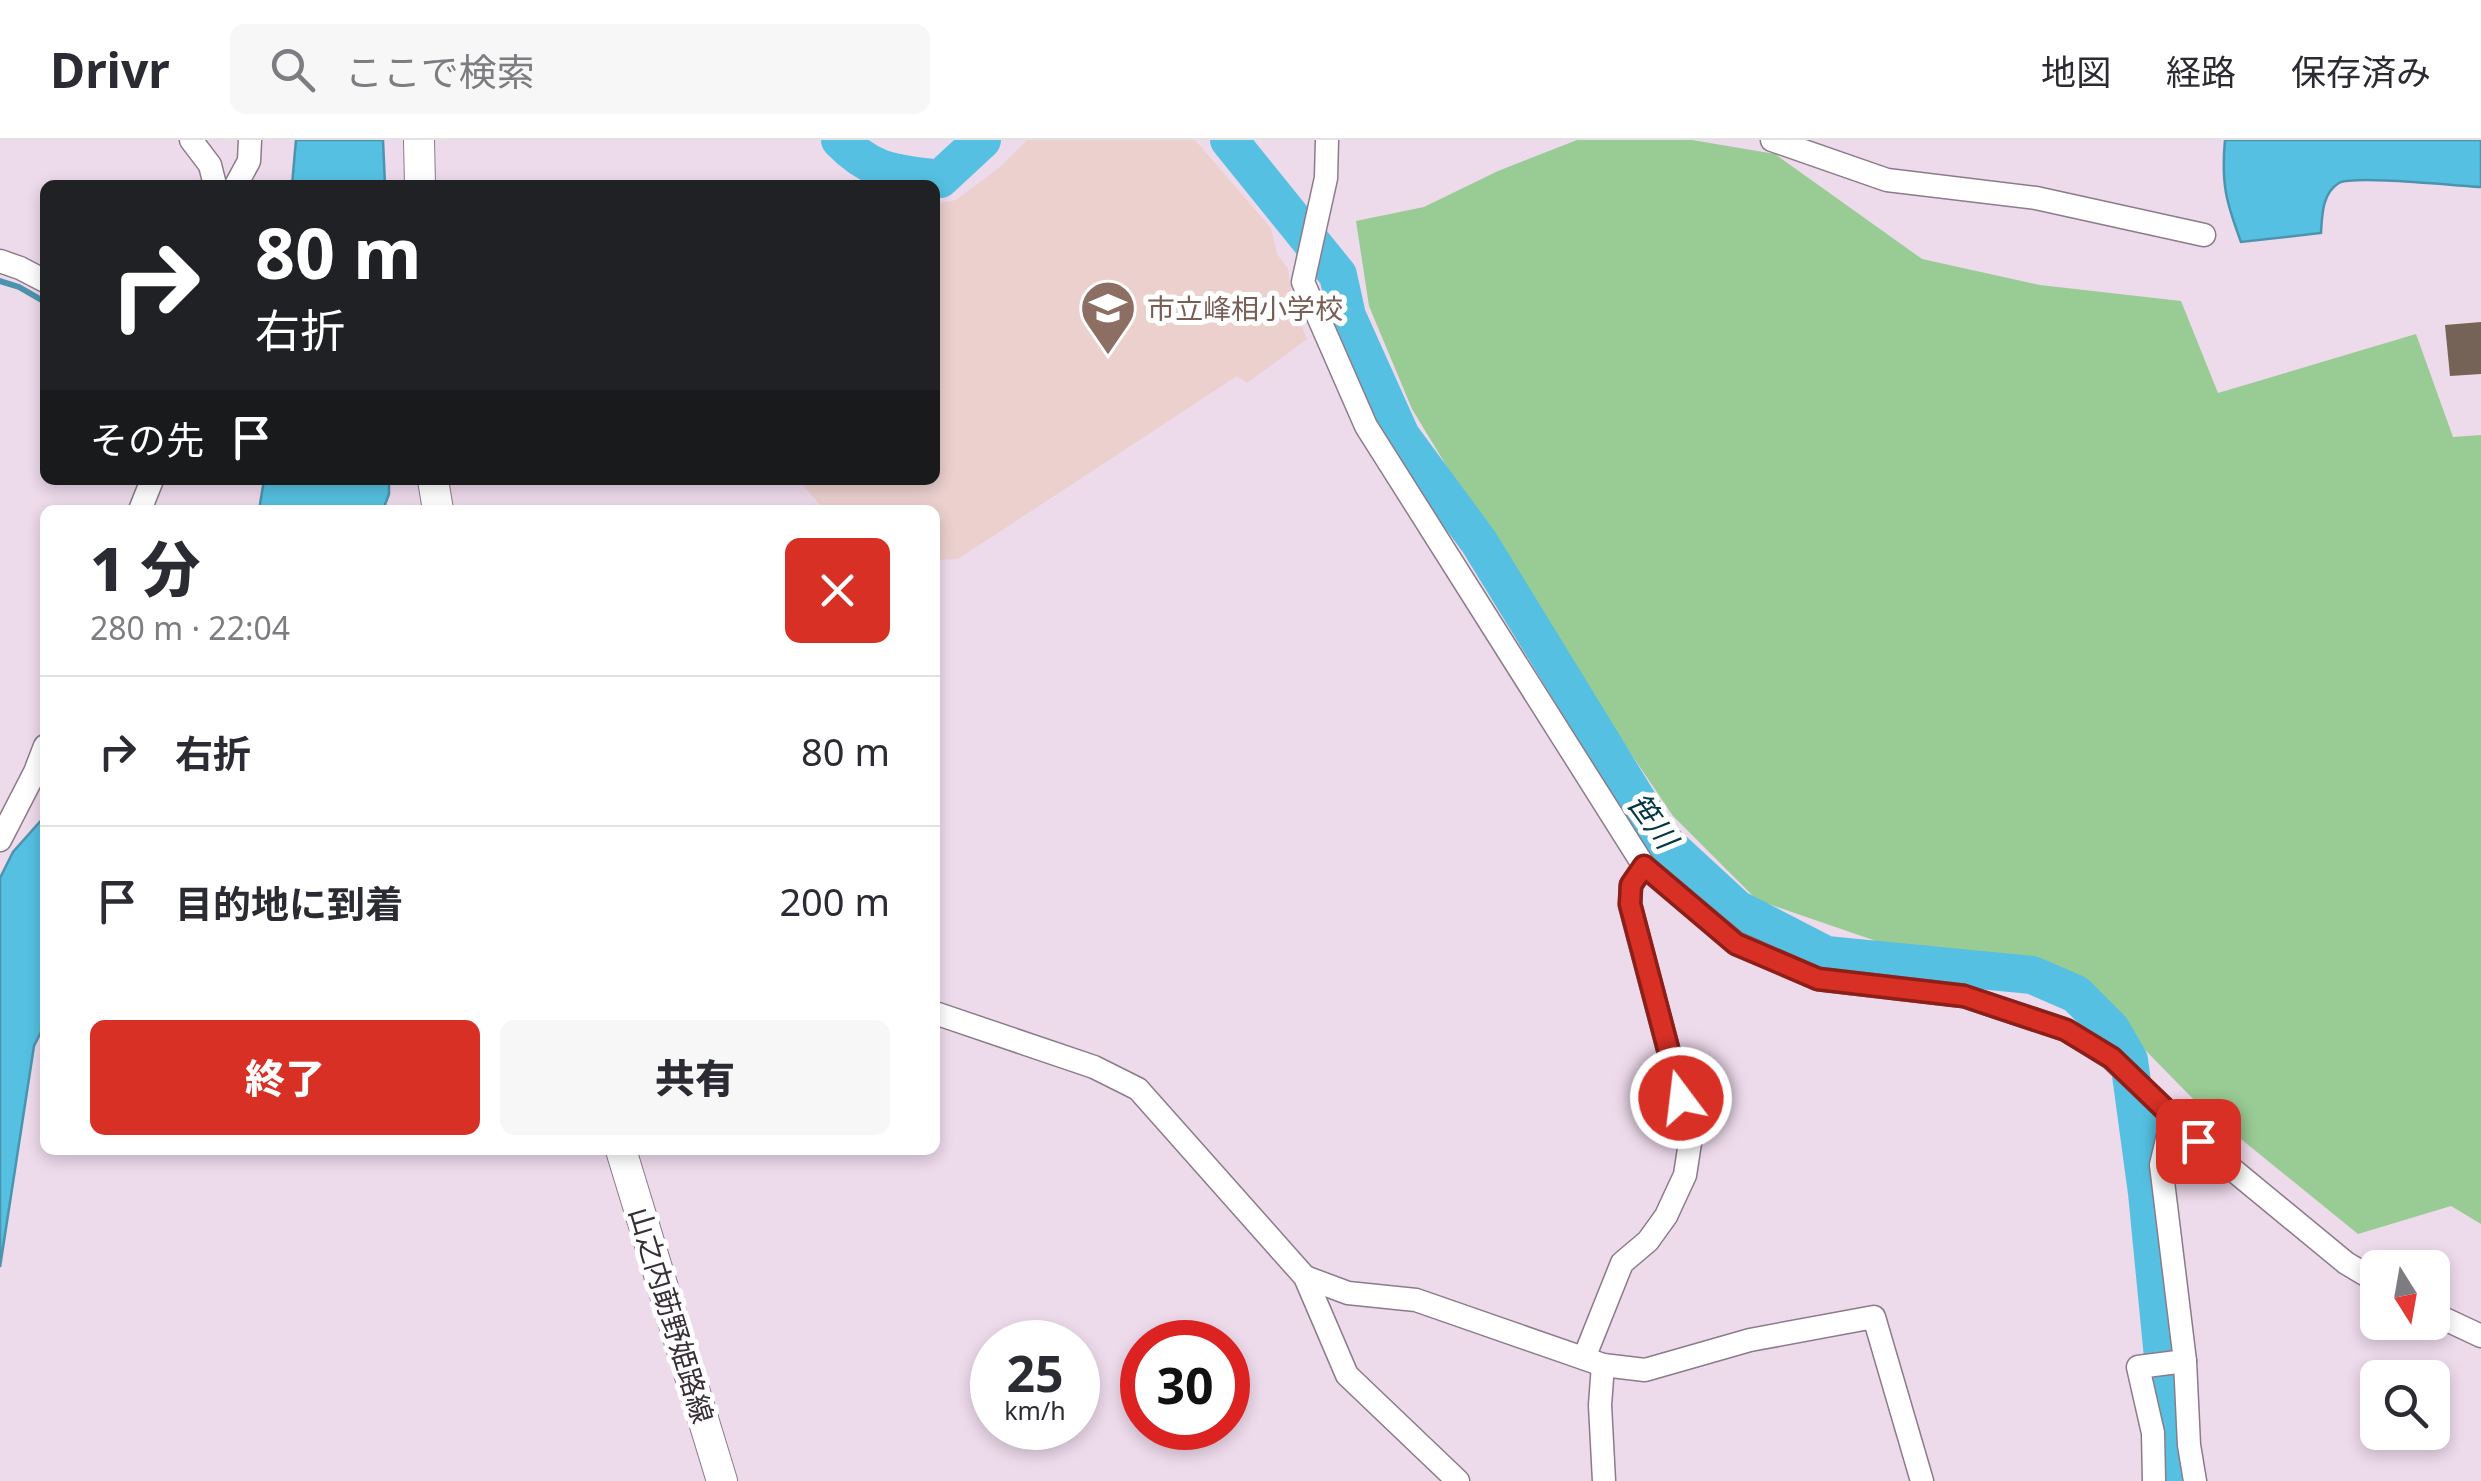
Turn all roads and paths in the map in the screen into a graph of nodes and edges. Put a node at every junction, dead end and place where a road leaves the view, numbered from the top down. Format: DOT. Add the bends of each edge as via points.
graph roads {
  1 [pos="190,140"];
  2 [pos="250,140"];
  3 [pos="419,140"];
  4 [pos="1327,140"];
  5 [pos="1772,140"];
  6 [pos="214,180"];
  7 [pos="239,180"];
  8 [pos="420,180"];
  9 [pos="2204,235"];
  10 [pos="0,261"];
  11 [pos="40,279"];
  12 [pos="40,758"];
  13 [pos="0,840"];
  14 [pos="1644,866"];
  15 [pos="940,1015"];
  16 [pos="2172,1118"];
  17 [pos="623,1155"];
  18 [pos="2360,1271"];
  19 [pos="1305,1278"];
  20 [pos="2450,1321"];
  21 [pos="2481,1336"];
  22 [pos="2185,1360"];
  23 [pos="1593,1362"];
  24 [pos="722,1481"];
  25 [pos="1458,1481"];
  26 [pos="1604,1481"];
  27 [pos="1922,1481"];
  28 [pos="2154,1481"];
  29 [pos="2195,1481"];
  1 -- 6 [label="street"];
  2 -- 7 [label="street"];
  3 -- 8 [label="main road"];
  4 -- 14 [label="street" via="1326,178 1303,282 1366,426"];
  5 -- 9 [label="street" via="1887,180 2036,198"];
  10 -- 11 [label="street"];
  12 -- 13 [label="street"];
  14 -- 16 [label="street" via="1736,944 1818,979 1964,996 2066,1030 2112,1058"];
  14 -- 23 [label="street" via="1631,885 1630,904 1691,1136 1685,1175 1666,1216 1622,1263"];
  15 -- 19 [label="street" via="1094,1067 1138,1089"];
  16 -- 18 [label="street"];
  16 -- 22 [label="street" via="2161,1165"];
  17 -- 24 [label="main road, 山之内莇野姫路線"];
  19 -- 23 [label="street" via="1348,1293 1416,1300"];
  19 -- 25 [label="street" via="1346,1375"];
  20 -- 21 [label="street"];
  22 -- 28 [label="street" via="2138,1367 2153,1433"];
  22 -- 29 [label="street"];
  23 -- 26 [label="street"];
  23 -- 27 [label="street" via="1646,1370 1750,1340 1874,1317"];
}
